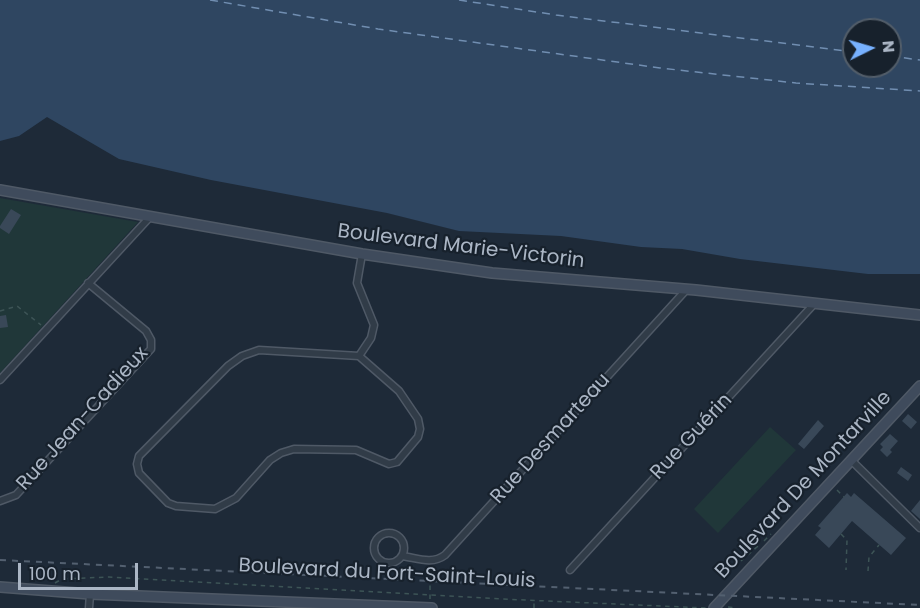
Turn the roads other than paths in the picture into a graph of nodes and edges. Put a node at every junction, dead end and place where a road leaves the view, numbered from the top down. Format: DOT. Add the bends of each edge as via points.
graph roads {
  1 [pos="0,190"];
  2 [pos="149,218"];
  3 [pos="362,254"];
  4 [pos="88,283"];
  5 [pos="687,289"];
  6 [pos="814,304"];
  7 [pos="920,315"];
  8 [pos="358,356"];
  9 [pos="0,380"];
  10 [pos="920,386"];
  11 [pos="851,460"];
  12 [pos="0,501"];
  13 [pos="920,528"];
  14 [pos="402,556"];
  15 [pos="570,570"];
  16 [pos="0,587"];
  17 [pos="90,594"];
  18 [pos="215,604"];
  19 [pos="89,608"];
  20 [pos="389,608"];
  21 [pos="431,608"];
  22 [pos="714,608"];
  1 -- 2 [label="street, Boulevard Marie-Victorin"];
  2 -- 3 [label="street, Boulevard Marie-Victorin"];
  2 -- 4 [label="street"];
  3 -- 5 [label="street, Boulevard Marie-Victorin" via="492,273"];
  3 -- 8 [label="street" via="357,283 374,325 371,338"];
  4 -- 9 [label="street"];
  4 -- 12 [label="street, Rue Jean-Cadieux" via="146,331 151,349 16,495"];
  5 -- 6 [label="street, Boulevard Marie-Victorin"];
  5 -- 14 [label="street, Rue Desmarteau" via="438,560"];
  6 -- 7 [label="street, Boulevard Marie-Victorin"];
  6 -- 15 [label="street, Rue Guérin"];
  8 -- 8 [label="street" via="399,391 417,419 418,437 397,462 389,464 356,450 294,449 270,460 236,498 215,508 168,503 139,473 139,456 228,366 243,356 259,350"];
  10 -- 11 [label="street, Boulevard De Montarville"];
  11 -- 13 [label="street"];
  11 -- 22 [label="street, Boulevard De Montarville"];
  14 -- 14 [label="street" via="403,542 396,534 386,532 375,541 374,551 379,560 394,562"];
  16 -- 17 [label="street, Boulevard du Fort-Saint-Louis"];
  17 -- 18 [label="street, Boulevard du Fort-Saint-Louis"];
  17 -- 19 [label="street"];
  18 -- 20 [label="street, Boulevard du Fort-Saint-Louis"];
  20 -- 21 [label="street, Boulevard du Fort-Saint-Louis"];
}
